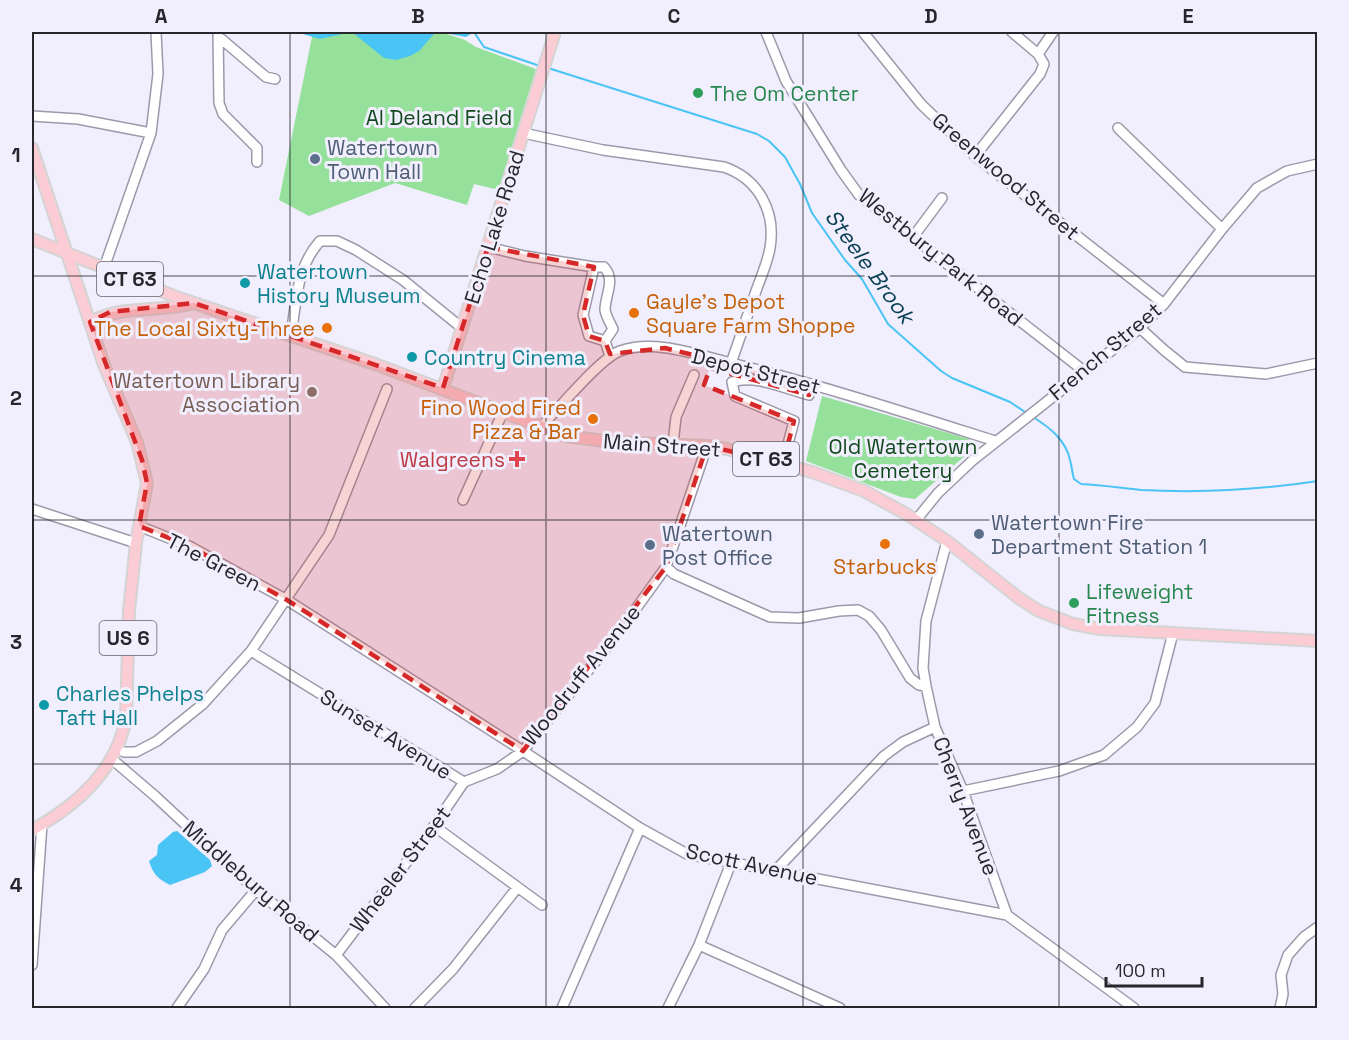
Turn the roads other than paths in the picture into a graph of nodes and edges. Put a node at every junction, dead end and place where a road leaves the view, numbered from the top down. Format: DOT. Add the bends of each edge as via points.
graph roads {
  1 [pos="156,32"];
  2 [pos="555,32"];
  3 [pos="766,32"];
  4 [pos="863,32"];
  5 [pos="1012,32"];
  6 [pos="1053,32"];
  7 [pos="219,34"];
  8 [pos="1038,54"];
  9 [pos="275,79"];
  10 [pos="32,116"];
  11 [pos="1118,128"];
  12 [pos="151,133"];
  13 [pos="523,133"];
  14 [pos="32,148"];
  15 [pos="975,156"];
  16 [pos="257,162"];
  17 [pos="1317,164"];
  18 [pos="942,198"];
  19 [pos="1222,229"];
  20 [pos="913,237"];
  21 [pos="32,239"];
  22 [pos="488,247"];
  23 [pos="68,253"];
  24 [pos="594,267"];
  25 [pos="104,268"];
  26 [pos="194,303"];
  27 [pos="1164,304"];
  28 [pos="90,322"];
  29 [pos="462,328"];
  30 [pos="1140,328"];
  31 [pos="291,334"];
  32 [pos="605,341"];
  33 [pos="610,356"];
  34 [pos="732,363"];
  35 [pos="1317,363"];
  36 [pos="1084,371"];
  37 [pos="694,375"];
  38 [pos="721,379"];
  39 [pos="732,382"];
  40 [pos="814,385"];
  41 [pos="443,388"];
  42 [pos="387,389"];
  43 [pos="503,412"];
  44 [pos="543,428"];
  45 [pos="995,441"];
  46 [pos="673,444"];
  47 [pos="707,446"];
  48 [pos="783,463"];
  49 [pos="464,500"];
  50 [pos="32,509"];
  51 [pos="916,520"];
  52 [pos="139,526"];
  53 [pos="947,541"];
  54 [pos="136,543"];
  55 [pos="666,567"];
  56 [pos="287,600"];
  57 [pos="1173,633"];
  58 [pos="1317,641"];
  59 [pos="251,651"];
  60 [pos="926,687"];
  61 [pos="935,727"];
  62 [pos="124,733"];
  63 [pos="523,751"];
  64 [pos="124,752"];
  65 [pos="115,762"];
  66 [pos="464,782"];
  67 [pos="963,791"];
  68 [pos="42,824"];
  69 [pos="434,826"];
  70 [pos="640,828"];
  71 [pos="32,830"];
  72 [pos="731,863"];
  73 [pos="776,870"];
  74 [pos="517,888"];
  75 [pos="256,890"];
  76 [pos="542,905"];
  77 [pos="1007,915"];
  78 [pos="1317,927"];
  79 [pos="699,945"];
  80 [pos="336,955"];
  81 [pos="32,965"];
  82 [pos="177,1008"];
  83 [pos="385,1008"];
  84 [pos="415,1008"];
  85 [pos="562,1008"];
  86 [pos="668,1008"];
  87 [pos="840,1008"];
  88 [pos="1134,1008"];
  89 [pos="1280,1008"];
  1 -- 12 [label="street" via="158,74"];
  2 -- 13 [label="main road, Echo Lake Road"];
  3 -- 20 [label="street, Westbury Park Road" via="786,81 841,170 860,195"];
  4 -- 15 [label="street, Greenwood Street" via="921,104"];
  5 -- 8 [label="street"];
  6 -- 8 [label="street"];
  7 -- 9 [label="street" via="266,77"];
  7 -- 16 [label="street" via="219,103 223,114 257,148"];
  8 -- 15 [label="street" via="1044,64 1040,74"];
  10 -- 12 [label="street" via="78,119"];
  11 -- 19 [label="street"];
  12 -- 25 [label="street"];
  13 -- 22 [label="main road, Echo Lake Road"];
  13 -- 34 [label="street" via="603,150 724,167 737,171 754,185 770,218 769,250"];
  14 -- 23 [label="main road, US 6"];
  15 -- 27 [label="street, Greenwood Street"];
  17 -- 19 [label="street, French Street" via="1287,171 1257,188"];
  18 -- 20 [label="street"];
  19 -- 27 [label="street, French Street"];
  20 -- 36 [label="street, Westbury Park Road"];
  21 -- 23 [label="main road, Main Street / CT 63"];
  22 -- 24 [label="street"];
  22 -- 29 [label="main road, Echo Lake Road"];
  23 -- 25 [label="main road, Main Street / CT 63"];
  23 -- 28 [label="main road, US 6"];
  24 -- 32 [label="street" via="583,315 589,336"];
  24 -- 32 [label="street" via="604,267 609,272 605,313 613,329"];
  25 -- 26 [label="main road, Main Street / CT 63"];
  26 -- 28 [label="main road" via="176,308 110,312"];
  26 -- 31 [label="main road, Main Street / CT 63"];
  27 -- 30 [label="street, French Street"];
  28 -- 52 [label="main road, US 6" via="142,460 147,483"];
  29 -- 31 [label="street" via="403,280 356,250 337,241 320,241 309,254 299,280"];
  29 -- 41 [label="main road, Echo Lake Road"];
  30 -- 35 [label="street" via="1185,366 1266,374"];
  30 -- 36 [label="street, French Street"];
  31 -- 41 [label="main road, Main Street / CT 63"];
  32 -- 33 [label="street"];
  33 -- 34 [label="street, Depot Street" via="645,347 665,348"];
  33 -- 44 [label="street, Depot Street"];
  34 -- 40 [label="street, Depot Street"];
  36 -- 45 [label="street, French Street"];
  37 -- 46 [label="street" via="676,417"];
  38 -- 39 [label="street"];
  39 -- 40 [label="street" via="751,380 809,395"];
  39 -- 48 [label="street" via="735,396 794,421"];
  40 -- 45 [label="street, Depot Street"];
  41 -- 43 [label="main road, Main Street / CT 63"];
  42 -- 56 [label="street" via="329,535"];
  43 -- 44 [label="main road, Main Street / CT 63"];
  43 -- 49 [label="street"];
  44 -- 46 [label="main road, Main Street / CT 63" via="580,439"];
  45 -- 51 [label="street, French Street" via="947,484"];
  46 -- 47 [label="main road, Main Street / CT 63"];
  47 -- 48 [label="main road, Main Street / CT 63"];
  47 -- 55 [label="street, Woodruff Avenue"];
  48 -- 51 [label="main road, Main Street / CT 63" via="864,491"];
  50 -- 54 [label="street"];
  51 -- 53 [label="main road, Main Street / CT 63"];
  52 -- 54 [label="main road, US 6"];
  52 -- 56 [label="street, The Green" via="189,546"];
  53 -- 57 [label="main road, Main Street / CT 63" via="1020,599 1060,620 1100,629"];
  53 -- 60 [label="street, Cherry Avenue" via="926,621"];
  54 -- 62 [label="main road, US 6"];
  55 -- 60 [label="street" via="770,617 799,618 858,610 881,630 910,678"];
  55 -- 63 [label="street, Woodruff Avenue"];
  56 -- 59 [label="street"];
  56 -- 63 [label="street, Woodruff Avenue"];
  57 -- 58 [label="main road, Main Street / CT 63"];
  57 -- 67 [label="street" via="1155,703 1137,727 1104,755 1059,771"];
  59 -- 64 [label="street" via="203,704 157,741 136,752"];
  59 -- 66 [label="street, Sunset Avenue"];
  60 -- 61 [label="street, Cherry Avenue"];
  61 -- 67 [label="street, Cherry Avenue"];
  61 -- 73 [label="street" via="884,756"];
  62 -- 64 [label="main road, US 6"];
  62 -- 65 [label="main road, US 6"];
  63 -- 66 [label="street, Sunset Avenue" via="497,769"];
  63 -- 70 [label="street, Scott Avenue"];
  64 -- 65 [label="main road, US 6"];
  65 -- 68 [label="main road, US 6" via="85,793"];
  65 -- 75 [label="street, Middlebury Road"];
  66 -- 69 [label="street, Wheeler Street"];
  67 -- 77 [label="street, Cherry Avenue"];
  68 -- 71 [label="main road, US 6"];
  68 -- 81 [label="street"];
  69 -- 74 [label="street"];
  69 -- 80 [label="street, Wheeler Street"];
  70 -- 72 [label="street, Scott Avenue" via="687,854"];
  70 -- 85 [label="street"];
  72 -- 73 [label="street, Scott Avenue"];
  72 -- 79 [label="street"];
  73 -- 77 [label="street, Scott Avenue"];
  74 -- 76 [label="street"];
  74 -- 84 [label="street" via="453,969"];
  75 -- 80 [label="street, Middlebury Road"];
  75 -- 82 [label="street" via="222,930 204,969"];
  77 -- 88 [label="street"];
  78 -- 89 [label="street" via="1288,955 1281,975"];
  79 -- 86 [label="street"];
  79 -- 87 [label="street"];
  80 -- 83 [label="street, Middlebury Road"];
}
